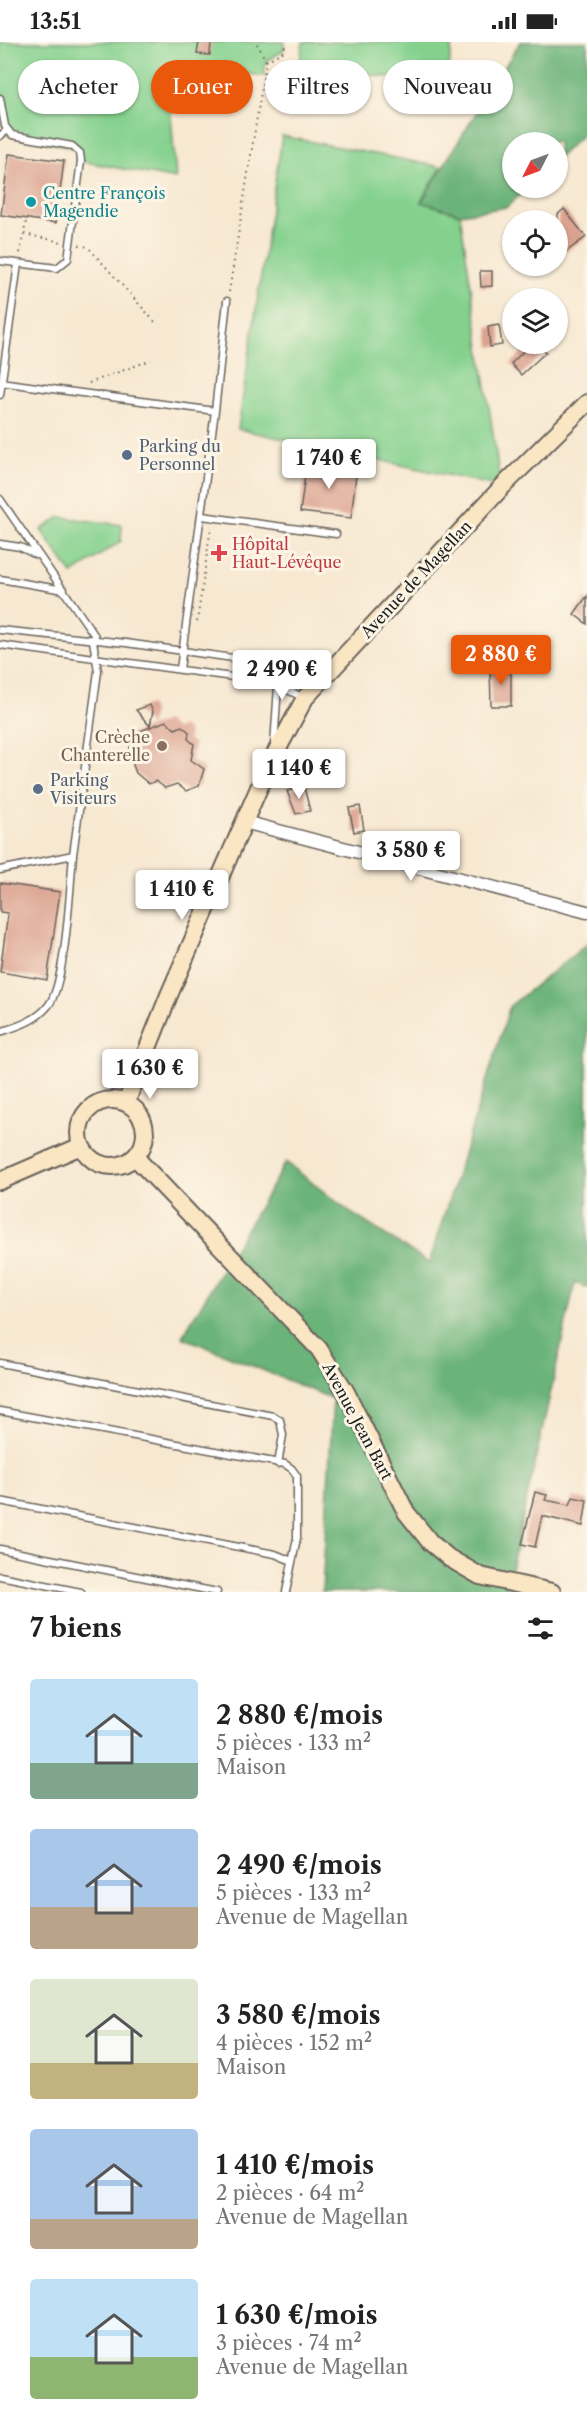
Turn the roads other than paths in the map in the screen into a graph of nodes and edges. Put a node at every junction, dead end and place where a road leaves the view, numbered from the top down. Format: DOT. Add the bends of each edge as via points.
graph roads {
  1 [pos="0,98"];
  2 [pos="7,130"];
  3 [pos="0,136"];
  4 [pos="0,261"];
  5 [pos="18,264"];
  6 [pos="227,301"];
  7 [pos="1,382"];
  8 [pos="0,395"];
  9 [pos="587,403"];
  10 [pos="215,411"];
  11 [pos="0,499"];
  12 [pos="202,516"];
  13 [pos="336,534"];
  14 [pos="28,540"];
  15 [pos="0,544"];
  16 [pos="20,547"];
  17 [pos="45,563"];
  18 [pos="0,579"];
  19 [pos="64,590"];
  20 [pos="0,630"];
  21 [pos="93,641"];
  22 [pos="0,645"];
  23 [pos="183,651"];
  24 [pos="97,658"];
  25 [pos="180,669"];
  26 [pos="327,671"];
  27 [pos="278,686"];
  28 [pos="305,698"];
  29 [pos="274,755"];
  30 [pos="244,822"];
  31 [pos="73,855"];
  32 [pos="0,870"];
  33 [pos="587,912"];
  34 [pos="0,1032"];
  35 [pos="126,1103"];
  36 [pos="81,1146"];
  37 [pos="135,1157"];
  38 [pos="0,1181"];
  39 [pos="0,1363"];
  40 [pos="0,1411"];
  41 [pos="278,1464"];
  42 [pos="0,1501"];
  43 [pos="0,1549"];
  44 [pos="292,1562"];
  45 [pos="0,1576"];
  46 [pos="81,1592"];
  47 [pos="217,1592"];
  48 [pos="286,1592"];
  49 [pos="552,1592"];
  1 -- 2 [label="lane"];
  2 -- 3 [label="lane"];
  2 -- 5 [label="lane" via="16,137 72,146 78,149 81,161 68,259 57,268"];
  4 -- 5 [label="lane"];
  5 -- 7 [label="lane"];
  6 -- 10 [label="lane"];
  7 -- 8 [label="lane"];
  7 -- 10 [label="lane"];
  9 -- 26 [label="street, Avenue de Magellan"];
  10 -- 12 [label="lane"];
  11 -- 14 [label="lane"];
  12 -- 13 [label="lane"];
  12 -- 23 [label="lane"];
  14 -- 16 [label="lane" via="29,547"];
  14 -- 17 [label="lane"];
  15 -- 16 [label="lane"];
  16 -- 17 [label="lane"];
  17 -- 19 [label="lane"];
  18 -- 19 [label="lane"];
  19 -- 21 [label="lane" via="95,636"];
  20 -- 21 [label="lane"];
  21 -- 23 [label="lane"];
  21 -- 24 [label="lane"];
  22 -- 24 [label="lane"];
  23 -- 25 [label="lane"];
  23 -- 26 [label="lane"];
  24 -- 25 [label="lane"];
  24 -- 31 [label="lane"];
  25 -- 27 [label="lane"];
  26 -- 28 [label="street, Avenue de Magellan"];
  27 -- 28 [label="lane"];
  27 -- 29 [label="lane"];
  28 -- 29 [label="street, Avenue de Magellan"];
  29 -- 30 [label="street, Avenue de Magellan"];
  30 -- 33 [label="street"];
  30 -- 35 [label="street, Avenue de Magellan"];
  31 -- 32 [label="lane"];
  31 -- 34 [label="lane" via="60,973 51,1004 32,1020"];
  35 -- 36 [label="street" via="115,1100 93,1105 80,1123"];
  35 -- 37 [label="street" via="145,1128 141,1149"];
  36 -- 37 [label="street" via="95,1162 105,1166 116,1166"];
  36 -- 38 [label="street"];
  37 -- 49 [label="street, Avenue Jean Bart" via="319,1349 346,1392 406,1512 430,1542 480,1576"];
  39 -- 41 [label="lane" via="273,1416 280,1420 283,1435"];
  40 -- 41 [label="lane"];
  41 -- 44 [label="lane" via="292,1469 297,1476 297,1538"];
  42 -- 44 [label="lane" via="275,1554"];
  43 -- 47 [label="lane"];
  44 -- 48 [label="lane"];
  45 -- 46 [label="lane"];
}
